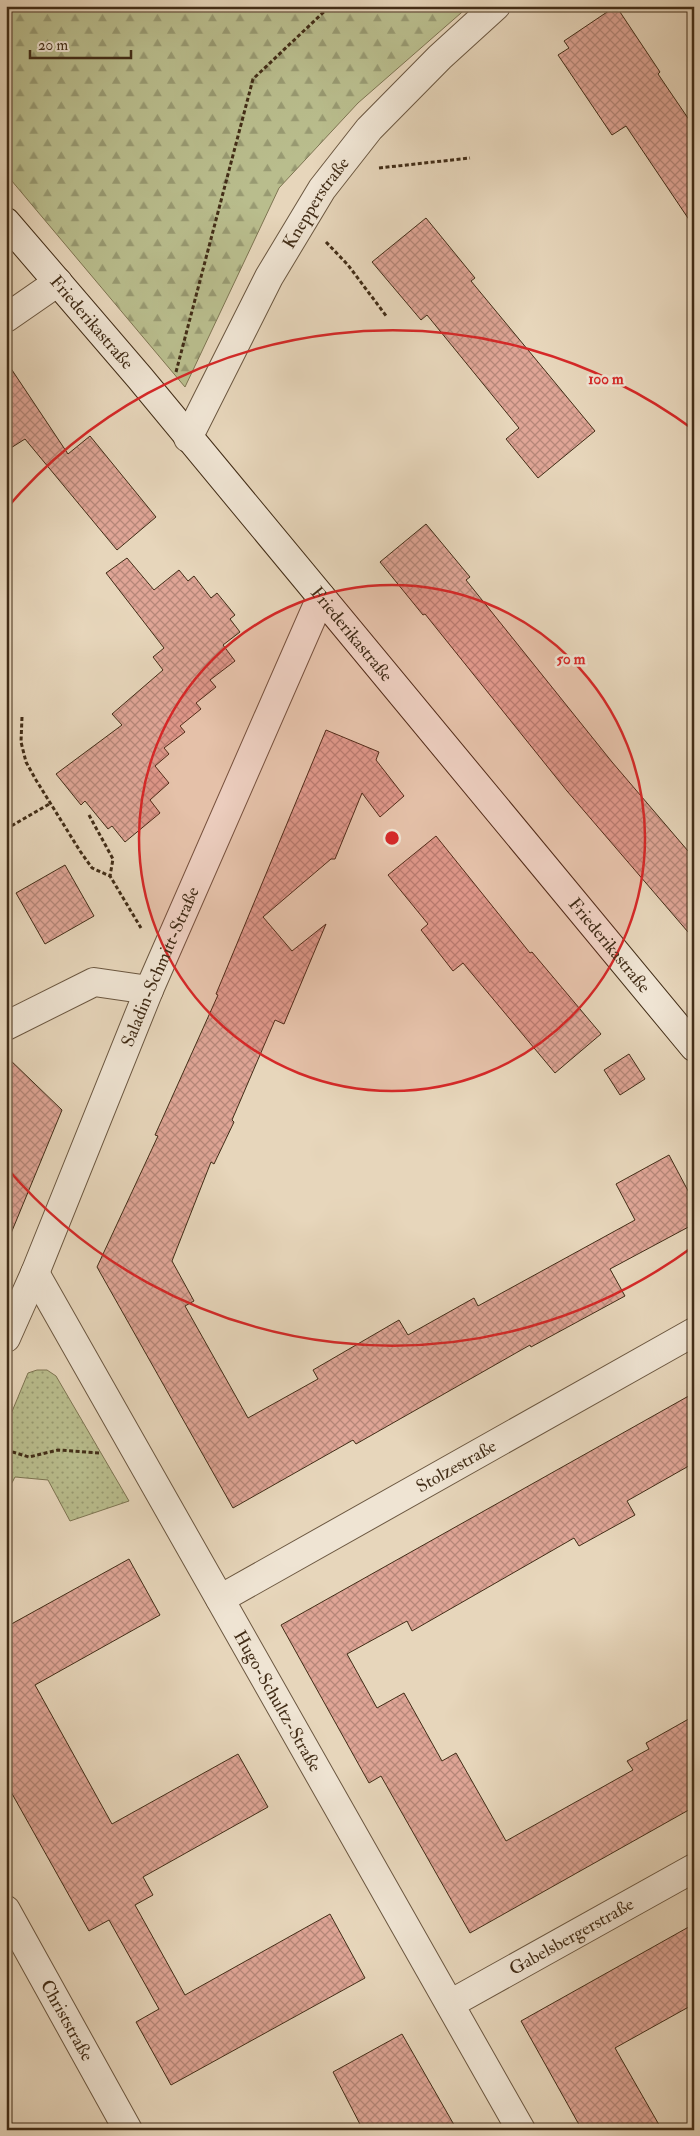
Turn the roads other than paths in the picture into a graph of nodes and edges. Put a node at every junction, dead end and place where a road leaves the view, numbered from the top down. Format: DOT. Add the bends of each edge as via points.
graph roads {
  1 [pos="496,6"];
  2 [pos="6,222"];
  3 [pos="58,282"];
  4 [pos="6,318"];
  5 [pos="188,438"];
  6 [pos="321,597"];
  7 [pos="149,990"];
  8 [pos="6,1026"];
  9 [pos="694,1047"];
  10 [pos="35,1273"];
  11 [pos="694,1332"];
  12 [pos="6,1338"];
  13 [pos="220,1599"];
  14 [pos="694,1868"];
  15 [pos="6,1910"];
  16 [pos="450,2004"];
  17 [pos="128,2130"];
  18 [pos="521,2130"];
  1 -- 5 [label="street, Knepperstraße" via="369,129 334,174 269,277"];
  2 -- 3 [label="street, Friederikastraße"];
  3 -- 4 [label="street"];
  3 -- 5 [label="street, Friederikastraße"];
  5 -- 6 [label="street, Friederikastraße"];
  6 -- 7 [label="street, Saladin-Schmitt-Straße"];
  6 -- 9 [label="street, Friederikastraße"];
  7 -- 8 [label="street" via="94,982"];
  7 -- 10 [label="street, Saladin-Schmitt-Straße"];
  10 -- 12 [label="street, Saladin-Schmitt-Straße"];
  10 -- 13 [label="street, Hugo-Schultz-Straße"];
  11 -- 13 [label="street, Stolzestraße"];
  13 -- 16 [label="street, Hugo-Schultz-Straße"];
  14 -- 16 [label="street, Gabelsbergerstraße"];
  15 -- 17 [label="street, Christstraße"];
  16 -- 18 [label="street, Hugo-Schultz-Straße"];
}
